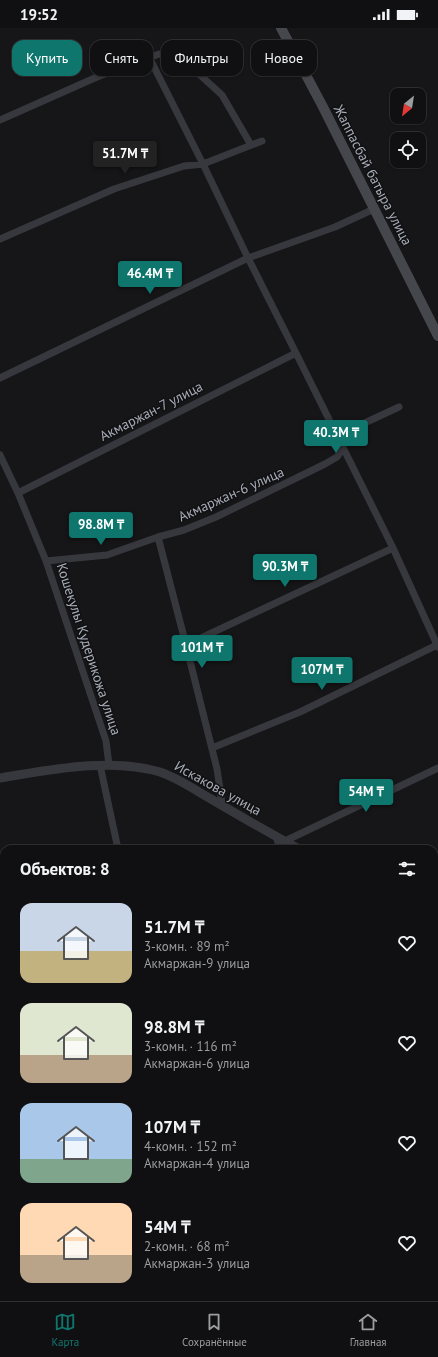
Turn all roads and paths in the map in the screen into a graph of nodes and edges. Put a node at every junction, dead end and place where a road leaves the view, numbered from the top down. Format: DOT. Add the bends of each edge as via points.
graph roads {
  1 [pos="281,28"];
  2 [pos="153,56"];
  3 [pos="153,65"];
  4 [pos="100,76"];
  5 [pos="0,120"];
  6 [pos="262,141"];
  7 [pos="251,145"];
  8 [pos="203,164"];
  9 [pos="374,209"];
  10 [pos="0,239"];
  11 [pos="248,258"];
  12 [pos="438,336"];
  13 [pos="296,353"];
  14 [pos="0,378"];
  15 [pos="399,407"];
  16 [pos="339,440"];
  17 [pos="0,455"];
  18 [pos="18,493"];
  19 [pos="158,537"];
  20 [pos="393,548"];
  21 [pos="46,561"];
  22 [pos="186,645"];
  23 [pos="437,646"];
  24 [pos="212,748"];
  25 [pos="105,765"];
  26 [pos="438,768"];
  27 [pos="0,778"];
  28 [pos="222,805"];
  29 [pos="117,845"];
  30 [pos="282,845"];
  1 -- 9 [label="main road, Жаппасбай батыра улица"];
  2 -- 7 [label="street" via="159,54 189,65 222,95"];
  3 -- 8 [label="street"];
  4 -- 5 [label="street"];
  6 -- 7 [label="street"];
  7 -- 8 [label="street"];
  8 -- 10 [label="street" via="184,166 114,189"];
  8 -- 11 [label="street"];
  9 -- 11 [label="street" via="335,227"];
  9 -- 12 [label="main road, Жаппасбай батыра улица"];
  11 -- 13 [label="street"];
  11 -- 14 [label="street"];
  13 -- 16 [label="street"];
  13 -- 18 [label="street, Акмаржан-7 улица"];
  15 -- 16 [label="street" via="343,433"];
  16 -- 19 [label="street, Акмаржан-6 улица" via="340,451 337,457 324,464 216,517"];
  16 -- 20 [label="street"];
  17 -- 18 [label="street, Кошекулы Кудерикожа улица"];
  18 -- 21 [label="street, Кошекулы Кудерикожа улица"];
  19 -- 21 [label="street, Акмаржан-6 улица" via="107,555"];
  19 -- 22 [label="street"];
  20 -- 22 [label="street"];
  20 -- 23 [label="street"];
  21 -- 25 [label="street, Кошекулы Кудерикожа улица" via="106,741 109,754"];
  22 -- 24 [label="street"];
  23 -- 24 [label="street" via="300,712"];
  24 -- 28 [label="street"];
  25 -- 27 [label="street, Искакова улица"];
  25 -- 28 [label="street, Искакова улица" via="160,772"];
  25 -- 29 [label="street, Кошекулы Кудерикожа улица"];
  26 -- 30 [label="street"];
  28 -- 30 [label="street, Искакова улица" via="276,836"];
}
